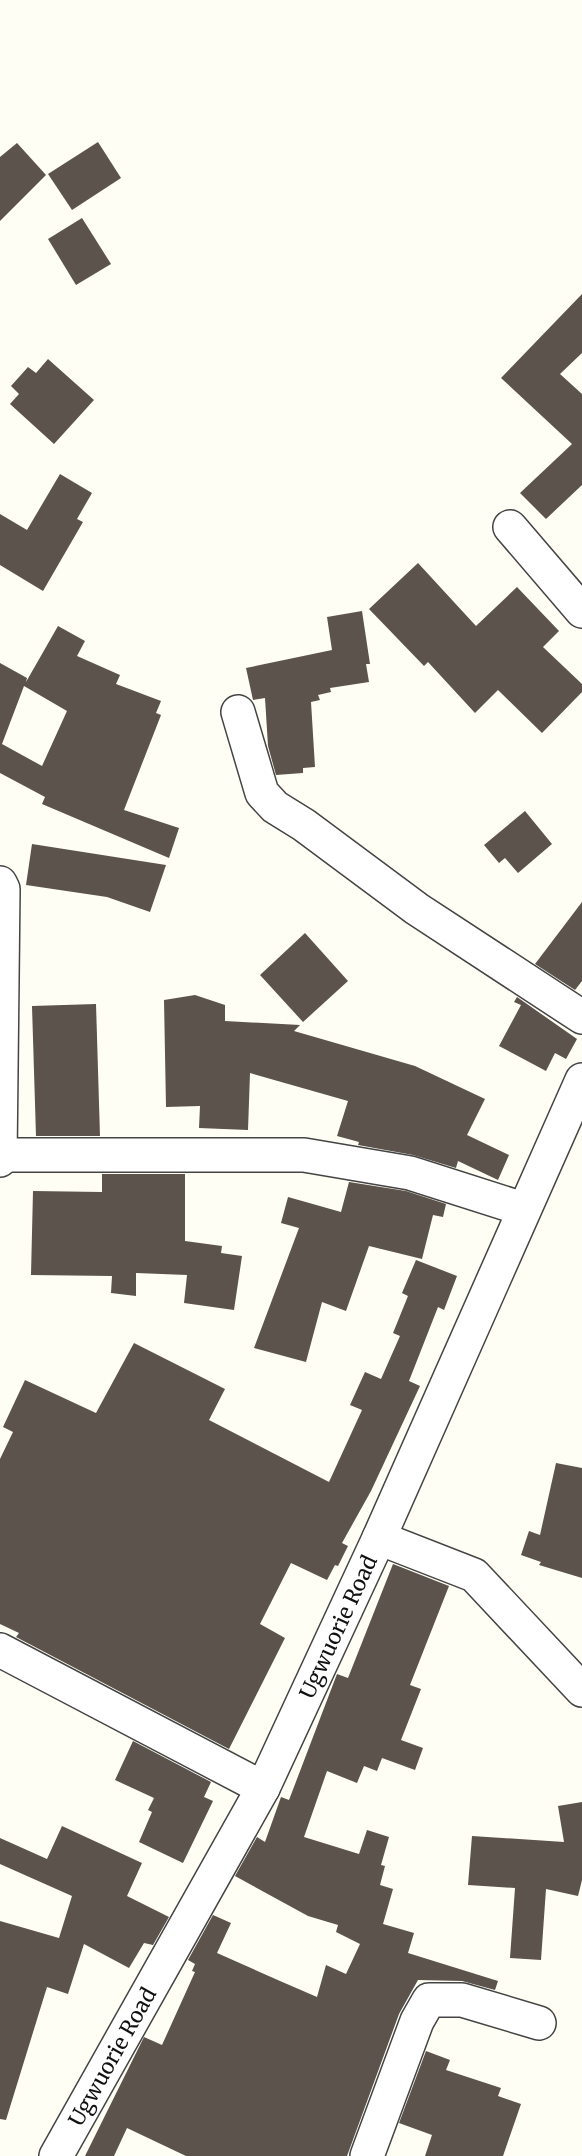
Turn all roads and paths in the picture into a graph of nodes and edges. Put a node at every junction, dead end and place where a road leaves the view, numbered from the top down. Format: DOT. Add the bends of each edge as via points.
graph roads {
  1 [pos="510,527"];
  2 [pos="582,611"];
  3 [pos="238,712"];
  4 [pos="0,883"];
  5 [pos="582,1017"];
  6 [pos="582,1080"];
  7 [pos="1,1155"];
  8 [pos="0,1160"];
  9 [pos="523,1209"];
  10 [pos="379,1538"];
  11 [pos="0,1650"];
  12 [pos="582,1690"];
  13 [pos="263,1788"];
  14 [pos="539,2023"];
  15 [pos="56,2156"];
  16 [pos="368,2156"];
  1 -- 2 [label="street"];
  3 -- 5 [label="street" via="262,793 275,807 417,909"];
  4 -- 7 [label="street"];
  6 -- 9 [label="street, Ugwuorie Road"];
  7 -- 8 [label="street"];
  7 -- 9 [label="street" via="304,1155 410,1173"];
  9 -- 10 [label="street, Ugwuorie Road"];
  10 -- 12 [label="street" via="474,1575"];
  10 -- 13 [label="street, Ugwuorie Road"];
  11 -- 13 [label="street"];
  13 -- 15 [label="street, Ugwuorie Road"];
  14 -- 16 [label="street" via="462,2000 429,2000 417,2021"];
}
